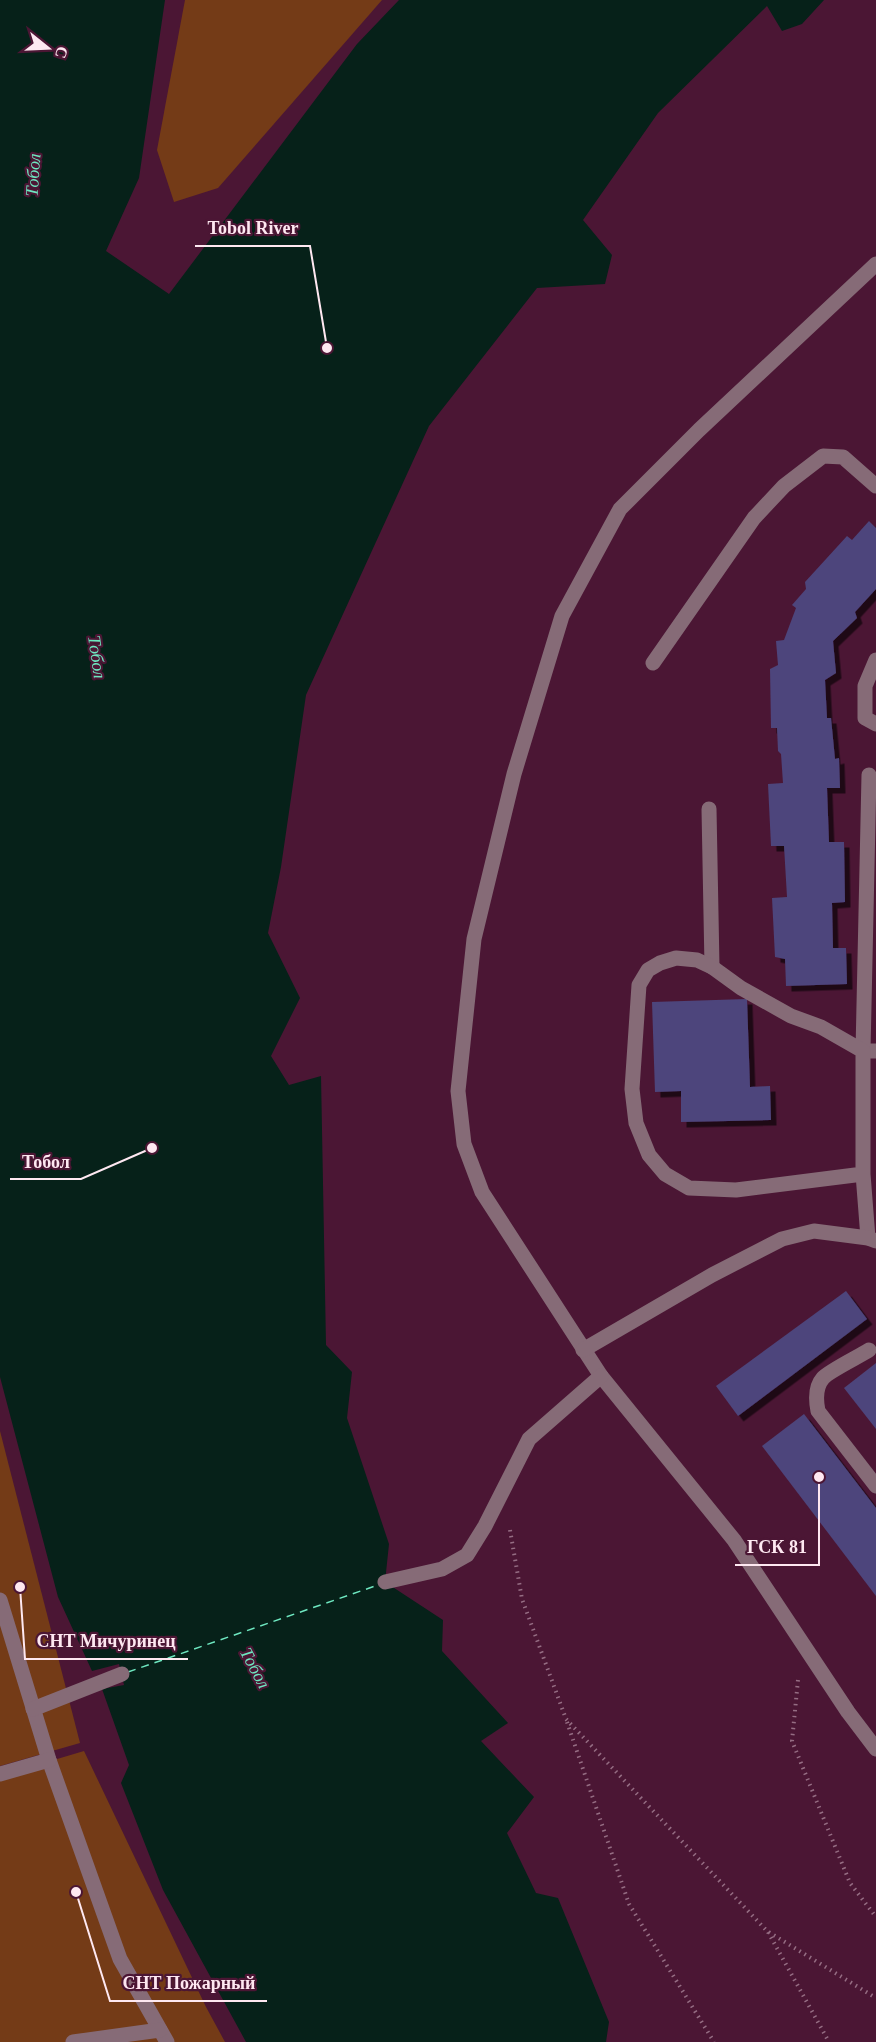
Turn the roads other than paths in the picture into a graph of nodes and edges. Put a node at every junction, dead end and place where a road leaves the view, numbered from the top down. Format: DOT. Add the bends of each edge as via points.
graph roads {
  1 [pos="876,264"];
  2 [pos="876,486"];
  3 [pos="876,660"];
  4 [pos="653,663"];
  5 [pos="876,724"];
  6 [pos="868,775"];
  7 [pos="709,809"];
  8 [pos="712,967"];
  9 [pos="869,1051"];
  10 [pos="863,1174"];
  11 [pos="872,1240"];
  12 [pos="583,1350"];
  13 [pos="869,1350"];
  14 [pos="601,1376"];
  15 [pos="876,1486"];
  16 [pos="385,1582"];
  17 [pos="0,1600"];
  18 [pos="122,1674"];
  19 [pos="33,1709"];
  20 [pos="876,1749"];
  21 [pos="49,1760"];
  22 [pos="0,1774"];
  23 [pos="164,2036"];
  24 [pos="73,2042"];
  1 -- 12 [label="street" via="620,509 562,616 514,774 474,939 458,1091 464,1144 482,1192"];
  2 -- 4 [label="street" via="843,457 823,456 784,486 754,518"];
  3 -- 5 [label="street" via="865,686 865,718"];
  6 -- 9 [label="street"];
  7 -- 8 [label="street"];
  8 -- 9 [label="street" via="791,1016"];
  8 -- 10 [label="street" via="697,960 676,958 648,970 639,985 632,1089 636,1123 649,1155 664,1174 689,1188 736,1190"];
  9 -- 10 [label="street"];
  10 -- 11 [label="street"];
  11 -- 12 [label="street" via="814,1232 782,1239"];
  12 -- 14 [label="street"];
  13 -- 15 [label="street" via="822,1378 816,1402 818,1411"];
  14 -- 16 [label="street" via="529,1438 467,1555 442,1569"];
  14 -- 20 [label="street" via="734,1540"];
  17 -- 19 [label="street"];
  18 -- 19 [label="street"];
  19 -- 21 [label="street"];
  21 -- 22 [label="street"];
  21 -- 23 [label="street" via="120,1959"];
  23 -- 24 [label="street"];
}
